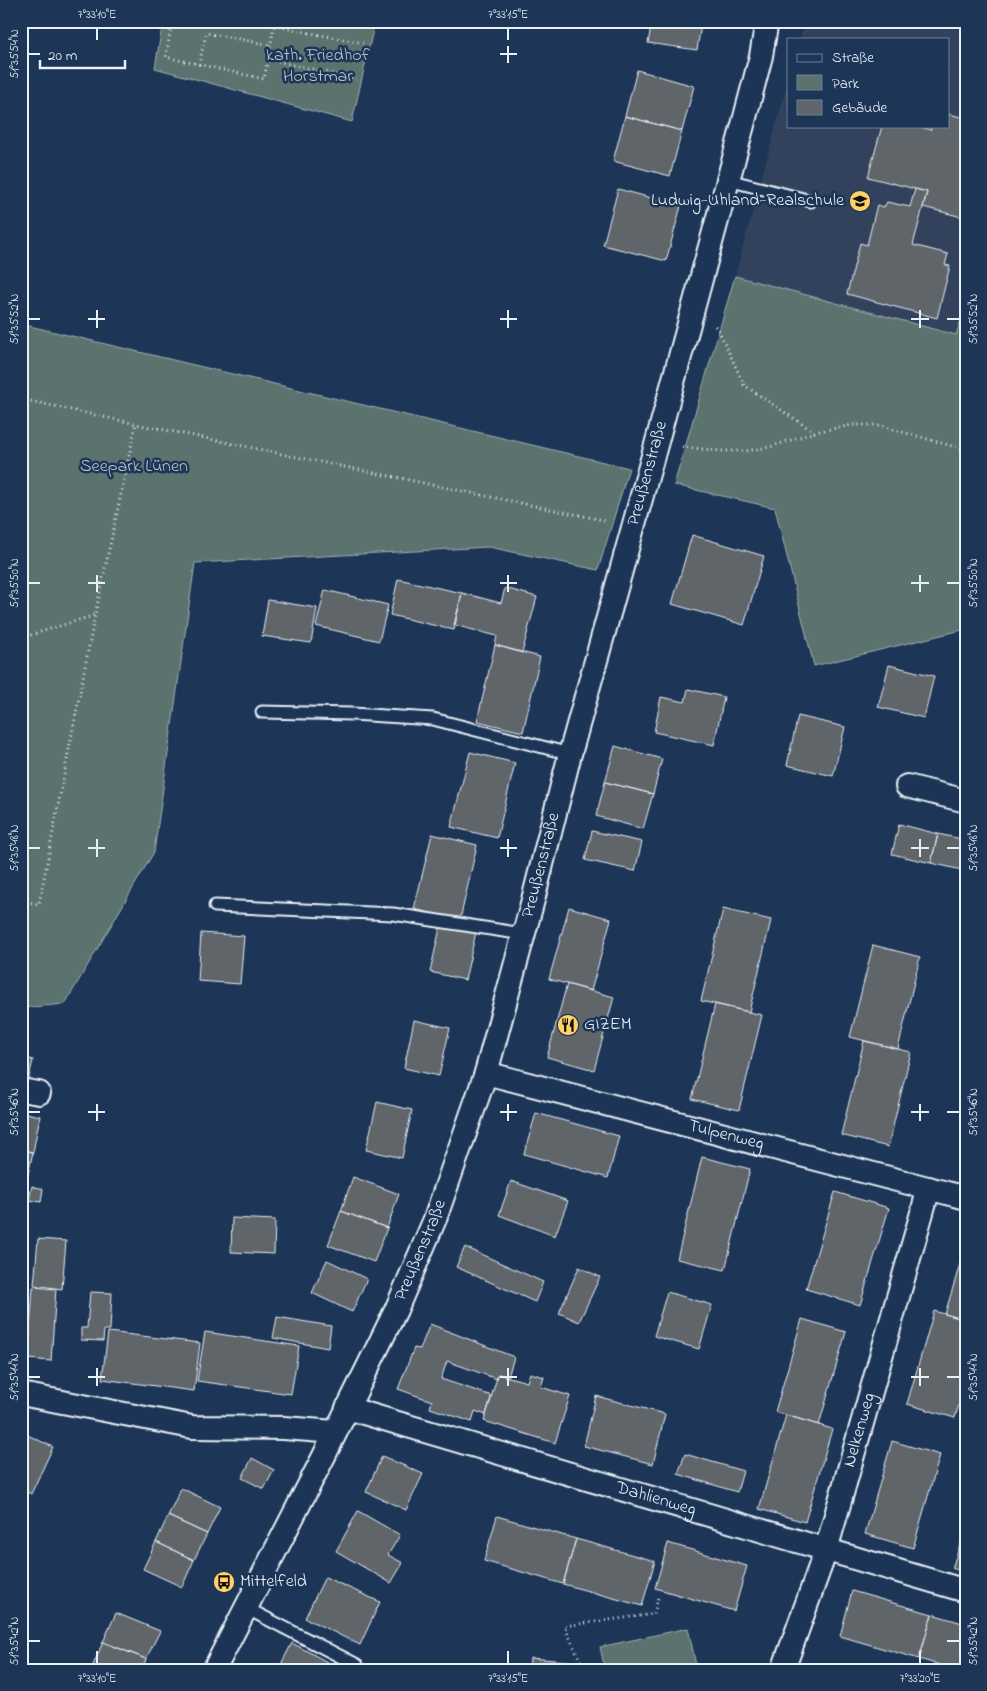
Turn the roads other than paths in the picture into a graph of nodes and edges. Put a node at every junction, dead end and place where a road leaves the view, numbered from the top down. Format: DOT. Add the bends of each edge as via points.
graph roads {
  1 [pos="767,21"];
  2 [pos="728,180"];
  3 [pos="811,201"];
  4 [pos="262,712"];
  5 [pos="570,754"];
  6 [pos="907,786"];
  7 [pos="966,801"];
  8 [pos="215,906"];
  9 [pos="523,934"];
  10 [pos="486,1073"];
  11 [pos="928,1188"];
  12 [pos="966,1198"];
  13 [pos="21,1394"];
  14 [pos="347,1408"];
  15 [pos="335,1432"];
  16 [pos="826,1550"];
  17 [pos="966,1591"];
  18 [pos="246,1608"];
  19 [pos="357,1665"];
  20 [pos="214,1670"];
  21 [pos="783,1670"];
  1 -- 2 [label="street, Preußenstraße" via="761,56"];
  2 -- 3 [label="lane"];
  2 -- 5 [label="street, Preußenstraße"];
  4 -- 5 [label="lane" via="433,719"];
  5 -- 9 [label="street, Preußenstraße"];
  6 -- 7 [label="street"];
  8 -- 9 [label="lane" via="393,914"];
  9 -- 10 [label="street, Preußenstraße"];
  10 -- 11 [label="street, Tulpenweg"];
  10 -- 14 [label="street, Preußenstraße" via="436,1218 396,1310"];
  11 -- 12 [label="street, Tulpenweg"];
  11 -- 16 [label="street, Nelkenweg"];
  13 -- 15 [label="street" via="192,1427"];
  14 -- 15 [label="street, Preußenstraße"];
  14 -- 16 [label="street, Dahlienweg"];
  15 -- 18 [label="street, Preußenstraße"];
  16 -- 17 [label="street, Dahlienweg"];
  16 -- 21 [label="street, Nelkenweg"];
  18 -- 19 [label="lane"];
  18 -- 20 [label="street, Preußenstraße"];
}
